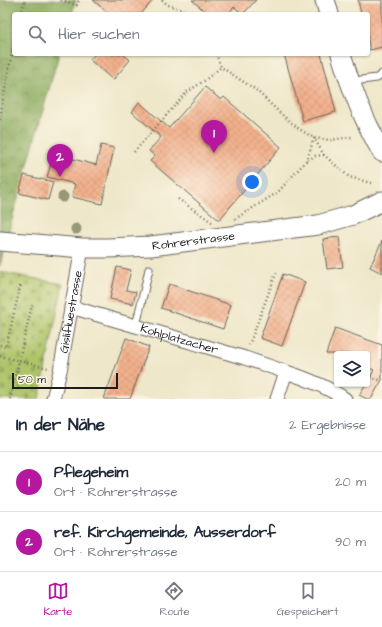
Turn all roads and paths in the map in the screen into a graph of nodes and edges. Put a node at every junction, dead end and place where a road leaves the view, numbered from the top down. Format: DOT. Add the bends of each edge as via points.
graph roads {
  1 [pos="25,0"];
  2 [pos="60,0"];
  3 [pos="79,0"];
  4 [pos="162,0"];
  5 [pos="325,0"];
  6 [pos="22,12"];
  7 [pos="189,12"];
  8 [pos="328,12"];
  9 [pos="12,52"];
  10 [pos="217,56"];
  11 [pos="342,56"];
  12 [pos="221,67"];
  13 [pos="382,74"];
  14 [pos="350,84"];
  15 [pos="0,120"];
  16 [pos="352,137"];
  17 [pos="314,138"];
  18 [pos="134,152"];
  19 [pos="382,152"];
  20 [pos="324,155"];
  21 [pos="307,160"];
  22 [pos="371,183"];
  23 [pos="178,198"];
  24 [pos="382,200"];
  25 [pos="229,222"];
  26 [pos="215,225"];
  27 [pos="0,241"];
  28 [pos="82,248"];
  29 [pos="149,269"];
  30 [pos="277,271"];
  31 [pos="21,283"];
  32 [pos="32,305"];
  33 [pos="72,306"];
  34 [pos="136,326"];
  35 [pos="0,345"];
  36 [pos="0,356"];
  37 [pos="244,358"];
  38 [pos="20,361"];
  39 [pos="60,371"];
  40 [pos="286,372"];
  41 [pos="370,377"];
  42 [pos="382,382"];
  43 [pos="10,399"];
  44 [pos="53,399"];
  45 [pos="277,399"];
  46 [pos="345,399"];
  1 -- 6 [label="path"];
  2 -- 3 [label="path" via="77,5"];
  4 -- 7 [label="path" via="174,8"];
  5 -- 8 [label="main road"];
  9 -- 15 [label="path"];
  10 -- 12 [label="path"];
  11 -- 14 [label="main road"];
  12 -- 17 [label="path" via="256,90 299,129"];
  12 -- 18 [label="path" via="187,92"];
  13 -- 14 [label="lane" via="377,78"];
  14 -- 19 [label="main road"];
  16 -- 17 [label="path" via="330,140"];
  17 -- 20 [label="path"];
  17 -- 21 [label="path"];
  20 -- 21 [label="path"];
  20 -- 22 [label="path" via="349,176"];
  21 -- 25 [label="path" via="278,192"];
  23 -- 26 [label="path"];
  24 -- 28 [label="main road, Rohrerstrasse" via="352,215 318,225 151,246"];
  27 -- 28 [label="main road, Rohrerstrasse"];
  28 -- 33 [label="street, Gislifluestrasse"];
  29 -- 34 [label="lane"];
  30 -- 37 [label="path"];
  31 -- 35 [label="path" via="6,347"];
  32 -- 38 [label="path"];
  33 -- 34 [label="street, Kohlplatzacher"];
  33 -- 39 [label="street, Gislifluestrasse"];
  34 -- 37 [label="street, Kohlplatzacher"];
  36 -- 38 [label="path"];
  37 -- 40 [label="street, Kohlplatzacher"];
  38 -- 39 [label="path"];
  38 -- 43 [label="path"];
  39 -- 44 [label="street, Gislifluestrasse"];
  40 -- 45 [label="street"];
  40 -- 46 [label="street, Kohlplatzacher" via="332,390"];
  41 -- 42 [label="path"];
}
